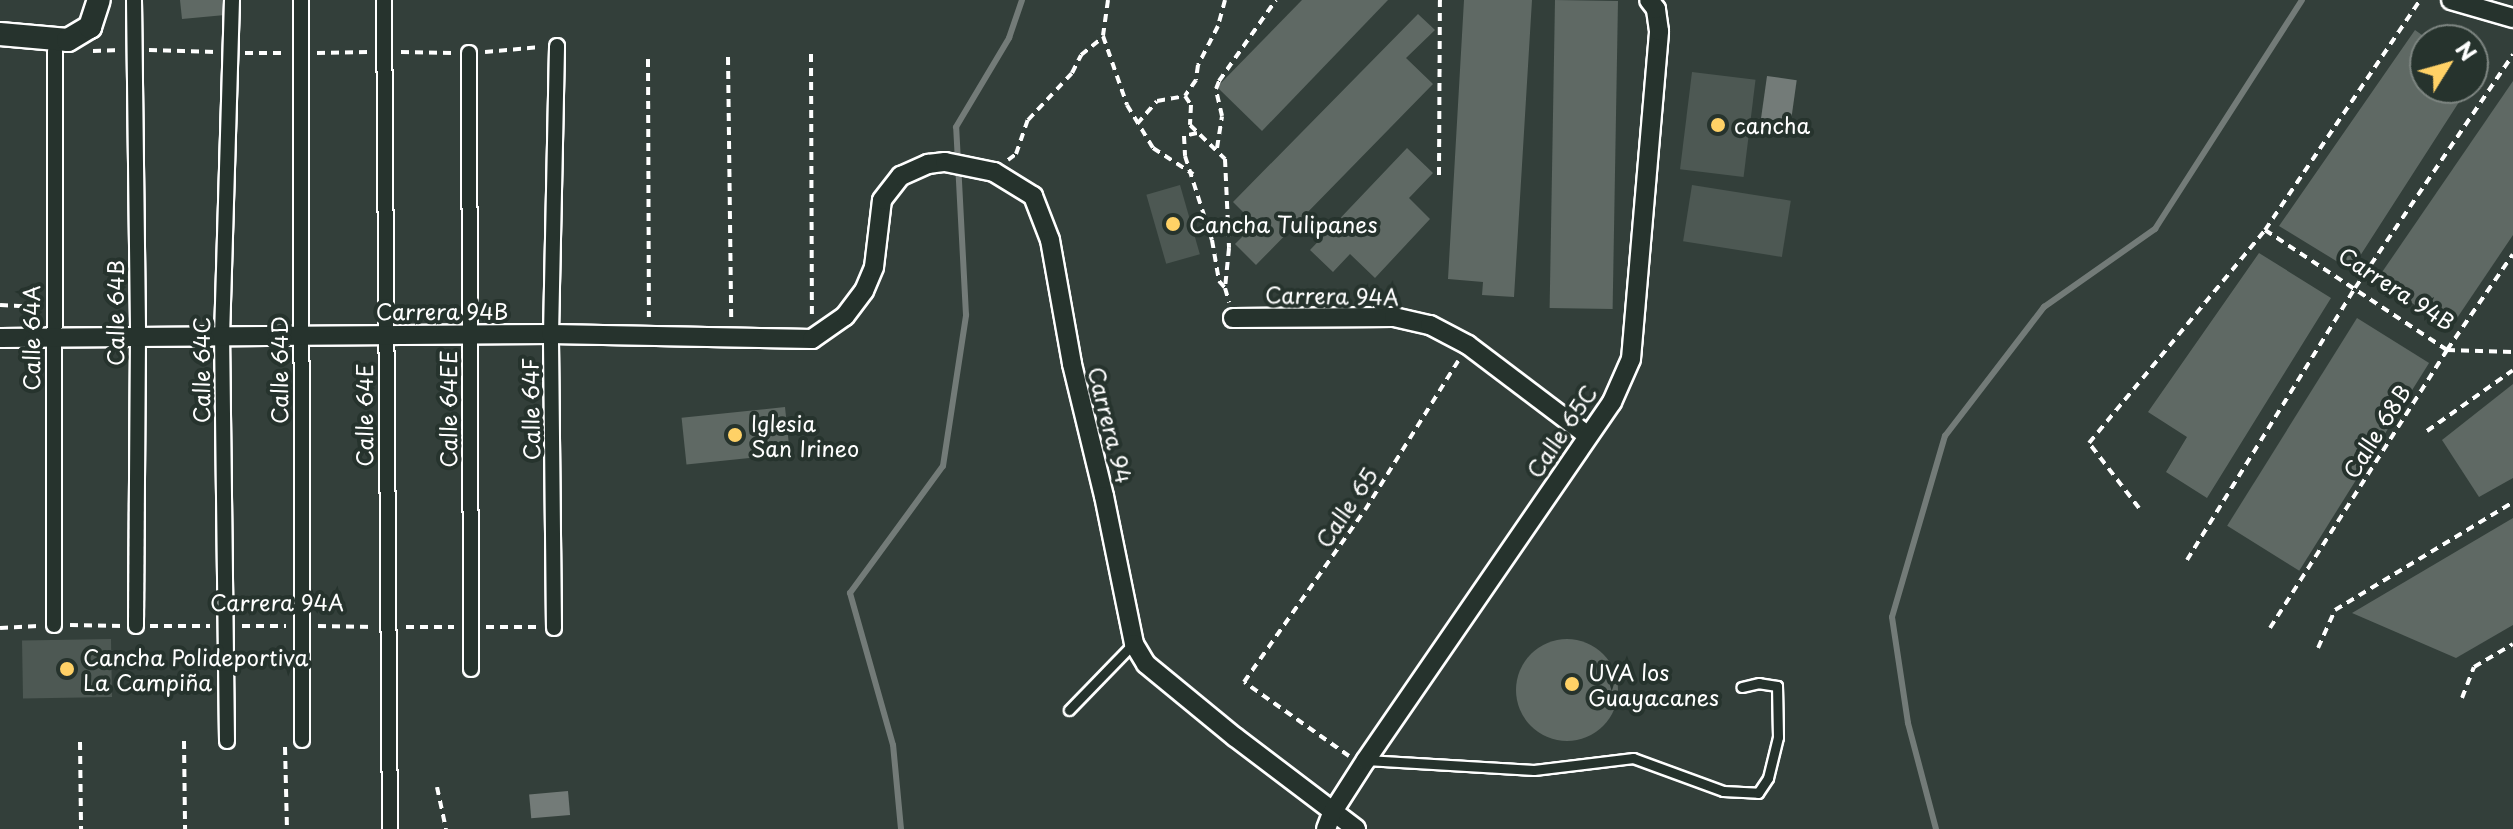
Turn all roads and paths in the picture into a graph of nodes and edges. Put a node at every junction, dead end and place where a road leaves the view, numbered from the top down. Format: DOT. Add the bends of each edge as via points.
graph roads {
  1 [pos="99,0"];
  2 [pos="134,0"];
  3 [pos="232,0"];
  4 [pos="301,0"];
  5 [pos="384,0"];
  6 [pos="1108,0"];
  7 [pos="1225,0"];
  8 [pos="1276,0"];
  9 [pos="1440,0"];
  10 [pos="2420,0"];
  11 [pos="2451,0"];
  12 [pos="1657,3"];
  13 [pos="2513,18"];
  14 [pos="0,34"];
  15 [pos="1103,36"];
  16 [pos="557,46"];
  17 [pos="55,51"];
  18 [pos="469,53"];
  19 [pos="811,54"];
  20 [pos="2513,55"];
  21 [pos="728,57"];
  22 [pos="648,59"];
  23 [pos="1185,96"];
  24 [pos="1137,124"];
  25 [pos="1197,133"];
  26 [pos="1217,148"];
  27 [pos="985,169"];
  28 [pos="1193,174"];
  29 [pos="1439,175"];
  30 [pos="2265,230"];
  31 [pos="2513,254"];
  32 [pos="1225,288"];
  33 [pos="2355,288"];
  34 [pos="0,305"];
  35 [pos="52,308"];
  36 [pos="1233,318"];
  37 [pos="551,334"];
  38 [pos="469,335"];
  39 [pos="301,336"];
  40 [pos="386,336"];
  41 [pos="138,337"];
  42 [pos="222,337"];
  43 [pos="0,338"];
  44 [pos="52,338"];
  45 [pos="649,339"];
  46 [pos="812,339"];
  47 [pos="731,340"];
  48 [pos="1468,345"];
  49 [pos="2447,350"];
  50 [pos="2513,352"];
  51 [pos="2513,370"];
  52 [pos="2427,431"];
  53 [pos="1587,435"];
  54 [pos="2513,502"];
  55 [pos="2139,508"];
  56 [pos="2187,560"];
  57 [pos="54,625"];
  58 [pos="136,626"];
  59 [pos="225,626"];
  60 [pos="302,626"];
  61 [pos="387,627"];
  62 [pos="471,627"];
  63 [pos="0,628"];
  64 [pos="554,628"];
  65 [pos="2270,628"];
  66 [pos="1134,644"];
  67 [pos="2513,644"];
  68 [pos="2318,648"];
  69 [pos="471,669"];
  70 [pos="1741,687"];
  71 [pos="2462,698"];
  72 [pos="1069,710"];
  73 [pos="285,740"];
  74 [pos="302,740"];
  75 [pos="184,741"];
  76 [pos="227,741"];
  77 [pos="80,742"];
  78 [pos="1365,763"];
  79 [pos="437,787"];
  80 [pos="1329,821"];
  81 [pos="81,829"];
  82 [pos="185,829"];
  83 [pos="287,829"];
  84 [pos="390,829"];
  85 [pos="446,829"];
  86 [pos="1356,829"];
  1 -- 14 [label="street" via="90,27 68,40"];
  2 -- 41 [label="street, Calle 64B"];
  3 -- 42 [label="street, Calle 64C"];
  4 -- 39 [label="street, Calle 64D"];
  5 -- 40 [label="street, Calle 64E"];
  6 -- 15 [label="path"];
  7 -- 23 [label="path"];
  8 -- 26 [label="path" via="1219,81 1222,116"];
  9 -- 29 [label="path"];
  10 -- 30 [label="path"];
  11 -- 13 [label="street"];
  12 -- 53 [label="street, Calle 65C" via="1658,46 1631,359 1612,402"];
  15 -- 24 [label="path"];
  15 -- 27 [label="path" via="1028,120 1016,154"];
  16 -- 37 [label="street, Calle 64F"];
  17 -- 35 [label="street, Calle 64A"];
  18 -- 38 [label="street, Calle 64EE"];
  19 -- 46 [label="path"];
  20 -- 33 [label="path"];
  21 -- 47 [label="path"];
  22 -- 45 [label="path"];
  23 -- 24 [label="path" via="1157,101"];
  23 -- 25 [label="path" via="1191,105 1190,125"];
  24 -- 28 [label="path" via="1153,148"];
  25 -- 26 [label="path"];
  25 -- 28 [label="path" via="1184,136"];
  26 -- 32 [label="path" via="1225,159"];
  27 -- 46 [label="street, Carrera 94" via="928,164 901,176 882,200 874,267 864,291 845,316"];
  27 -- 66 [label="street, Carrera 94" via="1033,196 1050,240"];
  28 -- 32 [label="path"];
  30 -- 33 [label="path, Carrera 94B"];
  30 -- 55 [label="path" via="2089,443"];
  31 -- 49 [label="path, Calle 68B"];
  32 -- 36 [label="path"];
  33 -- 49 [label="path, Carrera 94B"];
  33 -- 56 [label="path"];
  34 -- 35 [label="path"];
  35 -- 44 [label="street, Calle 64A"];
  36 -- 48 [label="street, Carrera 94A" via="1394,317 1430,325"];
  37 -- 38 [label="street, Carrera 94B"];
  37 -- 45 [label="street, Carrera 94B"];
  37 -- 64 [label="street, Calle 64F"];
  38 -- 40 [label="street, Carrera 94B"];
  38 -- 62 [label="street, Calle 64EE"];
  39 -- 40 [label="street, Carrera 94B"];
  39 -- 42 [label="street, Carrera 94B"];
  39 -- 60 [label="street, Calle 64D"];
  40 -- 61 [label="street, Calle 64E"];
  41 -- 42 [label="street, Carrera 94B"];
  41 -- 44 [label="street, Carrera 94B"];
  41 -- 58 [label="street, Calle 64B"];
  42 -- 59 [label="street, Calle 64C"];
  43 -- 44 [label="street, Carrera 94B"];
  44 -- 57 [label="street, Calle 64A"];
  45 -- 47 [label="street, Carrera 94B"];
  46 -- 47 [label="street, Carrera 94B"];
  48 -- 53 [label="street, Carrera 94A"];
  48 -- 78 [label="path, Calle 65" via="1365,510 1244,682"];
  49 -- 50 [label="path, Carrera 94B"];
  49 -- 65 [label="path, Calle 68B"];
  51 -- 52 [label="path"];
  53 -- 78 [label="street, Calle 65C"];
  54 -- 68 [label="path" via="2335,610"];
  57 -- 58 [label="path, Carrera 94A"];
  57 -- 63 [label="path, Carrera 94A"];
  58 -- 59 [label="path, Carrera 94A"];
  59 -- 60 [label="path, Carrera 94A"];
  59 -- 76 [label="street, Calle 64C"];
  60 -- 61 [label="path, Carrera 94A"];
  60 -- 74 [label="street, Calle 64D"];
  61 -- 62 [label="path, Carrera 94A"];
  61 -- 84 [label="street, Calle 64E"];
  62 -- 64 [label="path, Carrera 94A"];
  62 -- 69 [label="street, Calle 64EE"];
  66 -- 72 [label="lane"];
  66 -- 80 [label="street, Carrera 94" via="1146,664"];
  67 -- 71 [label="path" via="2474,667"];
  70 -- 78 [label="lane" via="1777,686 1778,737 1768,778 1758,793 1723,791 1633,758 1534,770"];
  73 -- 83 [label="path"];
  75 -- 82 [label="path"];
  77 -- 81 [label="path"];
  78 -- 80 [label="street, Calle 65C"];
  79 -- 85 [label="path"];
  80 -- 86 [label="street, Carrera 94"];
}
